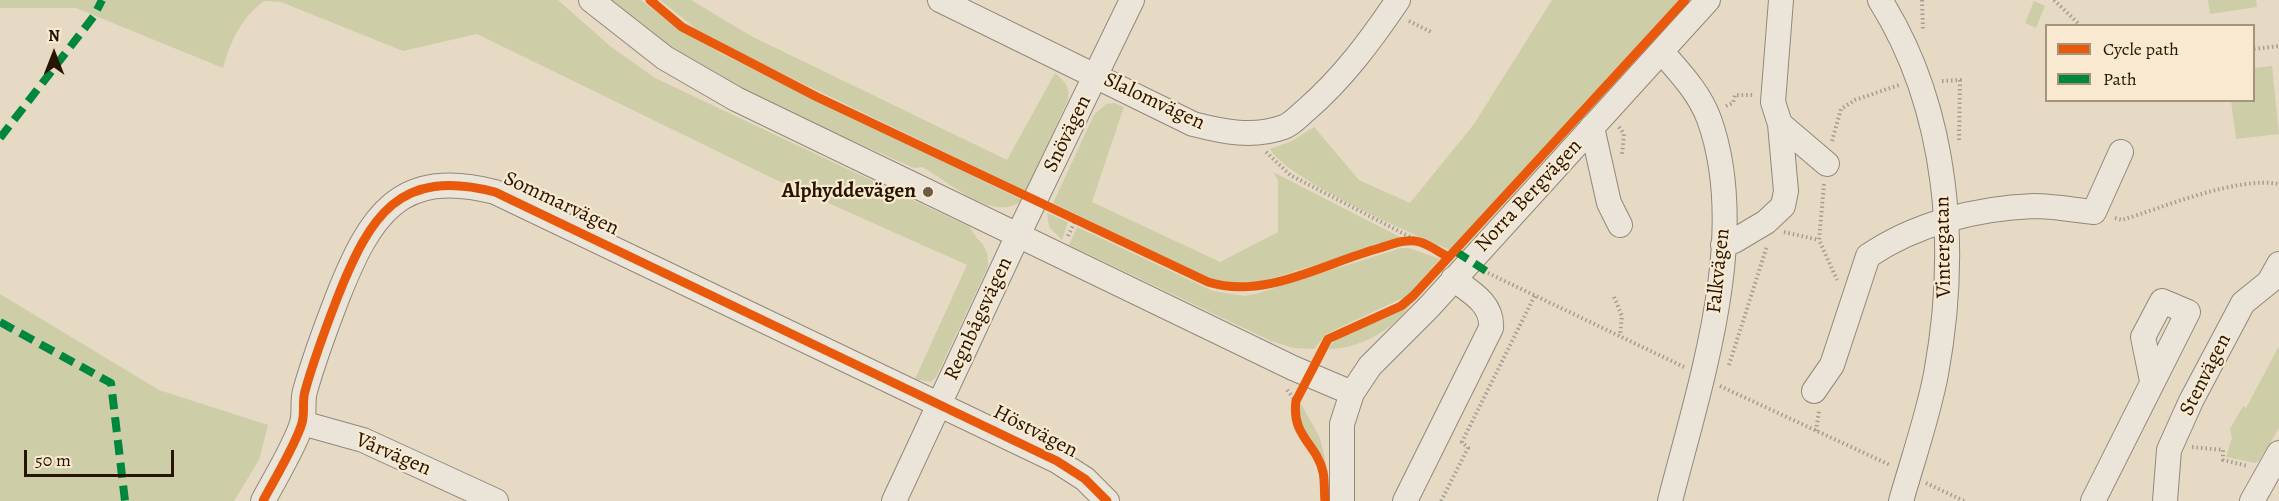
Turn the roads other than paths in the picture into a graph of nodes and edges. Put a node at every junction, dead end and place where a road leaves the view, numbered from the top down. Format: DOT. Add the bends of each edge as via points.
graph roads {
  1 [pos="591,0"];
  2 [pos="940,0"];
  3 [pos="1132,0"];
  4 [pos="1708,0"];
  5 [pos="1781,0"];
  6 [pos="1880,0"];
  7 [pos="1400,8"];
  8 [pos="1662,52"];
  9 [pos="1096,76"];
  10 [pos="1780,124"];
  11 [pos="1592,127"];
  12 [pos="2121,152"];
  13 [pos="1827,164"];
  14 [pos="1947,220"];
  15 [pos="1620,225"];
  16 [pos="1017,235"];
  17 [pos="1723,245"];
  18 [pos="2279,264"];
  19 [pos="1453,279"];
  20 [pos="2152,381"];
  21 [pos="1814,391"];
  22 [pos="1352,393"];
  23 [pos="939,406"];
  24 [pos="302,423"];
  25 [pos="2279,453"];
  26 [pos="486,499"];
  27 [pos="264,501"];
  28 [pos="894,501"];
  29 [pos="1107,501"];
  30 [pos="1342,501"];
  31 [pos="1405,501"];
  32 [pos="1670,501"];
  33 [pos="1901,501"];
  34 [pos="2093,501"];
  35 [pos="2165,501"];
  36 [pos="2252,501"];
  1 -- 16 [label="street" via="665,58 736,99"];
  2 -- 9 [label="street, Slalomvägen"];
  3 -- 9 [label="street, Snövägen"];
  4 -- 8 [label="street, Norra Bergvägen"];
  5 -- 10 [label="street" via="1773,102"];
  6 -- 14 [label="street, Vintergatan" via="1894,23 1925,105 1940,164"];
  7 -- 9 [label="street, Slalomvägen" via="1326,93 1287,126 1261,133 1229,133 1193,124"];
  8 -- 11 [label="street, Norra Bergvägen"];
  8 -- 17 [label="street, Falkvägen" via="1690,83 1709,119 1720,170"];
  9 -- 16 [label="street, Snövägen"];
  10 -- 13 [label="street"];
  10 -- 17 [label="street" via="1786,190 1783,206 1769,220"];
  11 -- 15 [label="street" via="1609,202"];
  11 -- 19 [label="street, Norra Bergvägen"];
  12 -- 14 [label="street" via="2094,212 2036,206"];
  14 -- 21 [label="street" via="1909,233 1868,256 1832,365"];
  14 -- 33 [label="street, Vintergatan" via="1948,266 1936,375"];
  16 -- 22 [label="street"];
  16 -- 23 [label="street, Regnbågsvägen"];
  17 -- 32 [label="street, Falkvägen" via="1710,347"];
  18 -- 35 [label="street, Stenvägen" via="2269,282 2243,303 2191,401 2169,450"];
  19 -- 22 [label="street, Norra Bergvägen" via="1370,366"];
  19 -- 31 [label="street" via="1487,306 1491,328"];
  20 -- 34 [label="street"];
  22 -- 30 [label="street, Norra Bergvägen" via="1342,424"];
  23 -- 24 [label="street, Sommarvägen" via="495,192 462,183 405,196 381,213 357,248 304,393"];
  23 -- 28 [label="street, Regnbågsvägen"];
  23 -- 29 [label="street, Höstvägen" via="1057,461 1085,479"];
  24 -- 26 [label="street, Vårvägen" via="363,440"];
  24 -- 27 [label="street, Sommarvägen"];
  25 -- 36 [label="street"];
}
